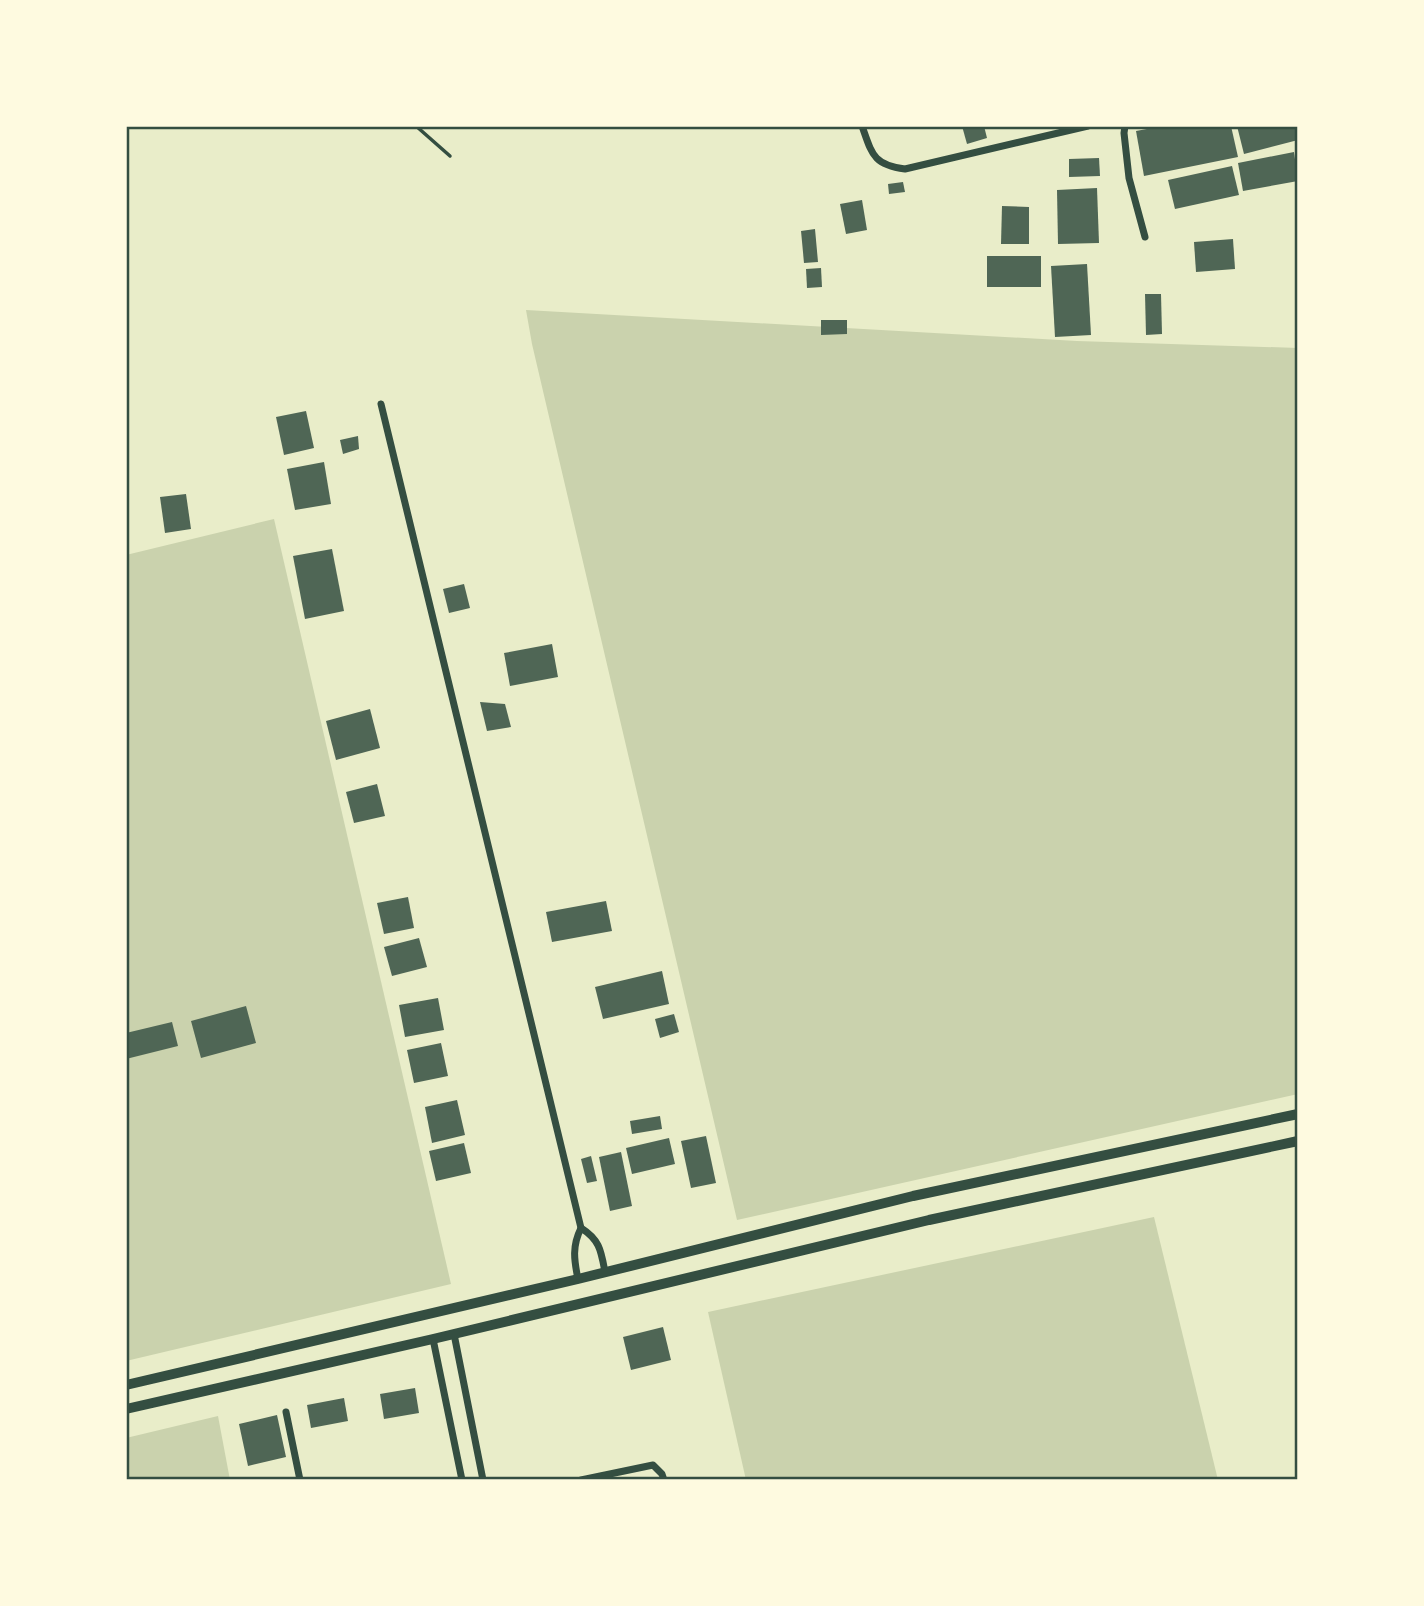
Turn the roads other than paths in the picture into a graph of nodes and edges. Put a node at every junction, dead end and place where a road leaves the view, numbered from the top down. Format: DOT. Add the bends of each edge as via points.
graph roads {
  1 [pos="132,126"];
  2 [pos="416,126"];
  3 [pos="862,126"];
  4 [pos="1088,126"];
  5 [pos="1125,126"];
  6 [pos="126,127"];
  7 [pos="450,156"];
  8 [pos="1145,237"];
  9 [pos="382,404"];
  10 [pos="1298,1114"];
  11 [pos="1298,1141"];
  12 [pos="581,1228"];
  13 [pos="605,1272"];
  14 [pos="578,1279"];
  15 [pos="454,1334"];
  16 [pos="433,1339"];
  17 [pos="126,1385"];
  18 [pos="126,1409"];
  19 [pos="286,1412"];
  20 [pos="300,1480"];
  21 [pos="462,1480"];
  22 [pos="483,1480"];
  23 [pos="581,1480"];
  24 [pos="664,1480"];
  1 -- 6 [label="lane"];
  2 -- 7 [label="lane"];
  3 -- 4 [label="street" via="875,159 887,167 905,169"];
  5 -- 8 [label="street" via="1129,178"];
  9 -- 12 [label="street"];
  10 -- 13 [label="street" via="913,1196"];
  11 -- 15 [label="street" via="929,1220"];
  12 -- 13 [label="street" via="594,1237"];
  12 -- 14 [label="street" via="573,1258"];
  13 -- 14 [label="street"];
  14 -- 17 [label="street"];
  15 -- 16 [label="street"];
  15 -- 22 [label="street"];
  16 -- 18 [label="street"];
  16 -- 21 [label="street"];
  19 -- 20 [label="street"];
  23 -- 24 [label="street" via="653,1465"];
}
